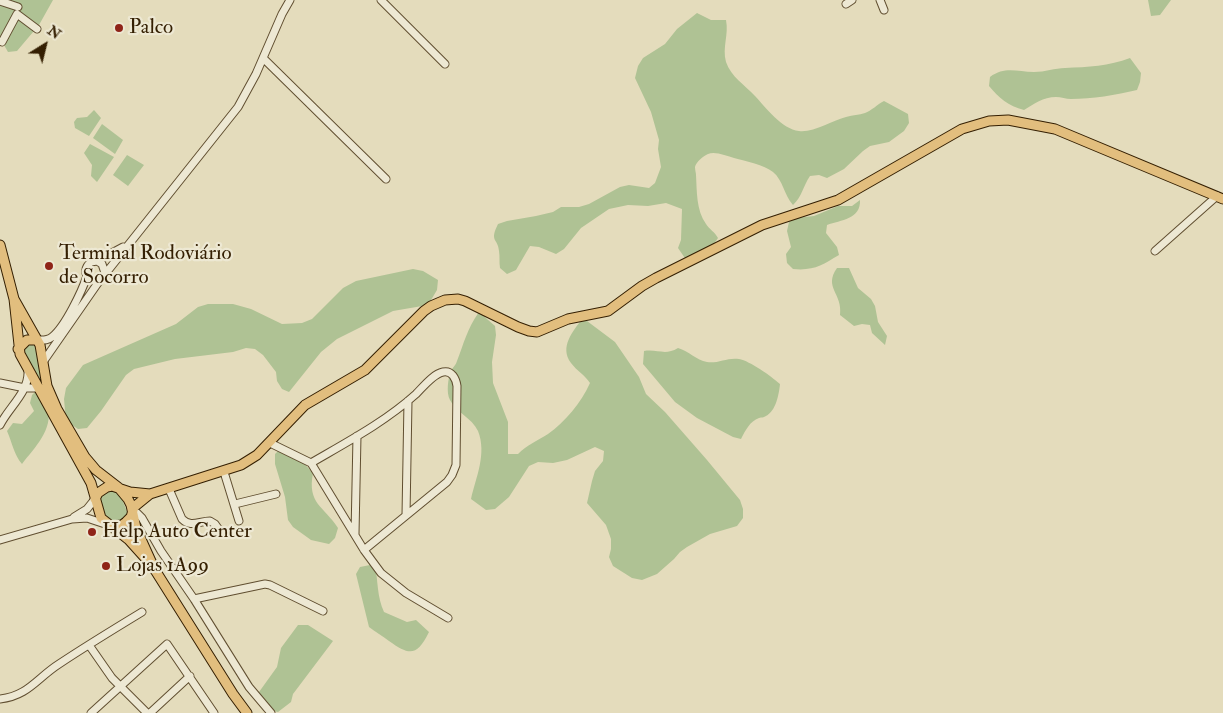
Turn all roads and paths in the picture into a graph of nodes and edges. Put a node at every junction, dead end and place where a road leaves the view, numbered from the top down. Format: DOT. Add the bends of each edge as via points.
graph roads {
  1 [pos="284,0"];
  2 [pos="290,0"];
  3 [pos="381,0"];
  4 [pos="880,0"];
  5 [pos="0,1"];
  6 [pos="884,10"];
  7 [pos="15,11"];
  8 [pos="282,14"];
  9 [pos="38,29"];
  10 [pos="2,31"];
  11 [pos="1,41"];
  12 [pos="263,58"];
  13 [pos="445,64"];
  14 [pos="386,179"];
  15 [pos="1220,197"];
  16 [pos="128,245"];
  17 [pos="0,246"];
  18 [pos="1155,251"];
  19 [pos="97,261"];
  20 [pos="105,273"];
  21 [pos="87,276"];
  22 [pos="100,280"];
  23 [pos="14,299"];
  24 [pos="37,340"];
  25 [pos="18,349"];
  26 [pos="43,363"];
  27 [pos="28,368"];
  28 [pos="0,383"];
  29 [pos="25,388"];
  30 [pos="40,388"];
  31 [pos="408,401"];
  32 [pos="0,425"];
  33 [pos="358,436"];
  34 [pos="270,443"];
  35 [pos="310,463"];
  36 [pos="224,472"];
  37 [pos="118,487"];
  38 [pos="169,489"];
  39 [pos="150,494"];
  40 [pos="276,494"];
  41 [pos="95,499"];
  42 [pos="235,504"];
  43 [pos="356,507"];
  44 [pos="339,509"];
  45 [pos="132,512"];
  46 [pos="406,515"];
  47 [pos="72,519"];
  48 [pos="239,521"];
  49 [pos="110,526"];
  50 [pos="220,531"];
  51 [pos="355,534"];
  52 [pos="0,540"];
  53 [pos="364,550"];
  54 [pos="155,570"];
  55 [pos="194,599"];
  56 [pos="323,611"];
  57 [pos="142,612"];
  58 [pos="448,618"];
  59 [pos="89,645"];
  60 [pos="190,676"];
  61 [pos="119,687"];
  62 [pos="0,699"];
  63 [pos="152,712"];
  64 [pos="92,713"];
  65 [pos="214,713"];
  66 [pos="247,713"];
  67 [pos="271,713"];
  1 -- 8 [label="street"];
  2 -- 8 [label="street"];
  3 -- 13 [label="street"];
  4 -- 6 [label="street"];
  5 -- 7 [label="street"];
  7 -- 9 [label="street"];
  7 -- 11 [label="street"];
  8 -- 12 [label="street"];
  10 -- 11 [label="street"];
  12 -- 14 [label="street"];
  12 -- 16 [label="street" via="238,107"];
  15 -- 18 [label="street"];
  15 -- 34 [label="main road" via="1055,129 1008,120 973,125 838,200 762,225 656,278 608,311 568,319 537,332 518,328 466,301 451,299 438,303 424,311 366,370 294,414"];
  16 -- 19 [label="street"];
  16 -- 20 [label="street"];
  17 -- 23 [label="main road"];
  19 -- 20 [label="street"];
  19 -- 21 [label="street" via="88,264"];
  20 -- 22 [label="street"];
  21 -- 22 [label="street"];
  21 -- 24 [label="street" via="80,296 57,332 49,339"];
  22 -- 26 [label="street"];
  23 -- 24 [label="main road"];
  23 -- 25 [label="main road"];
  24 -- 25 [label="main road" via="27,340"];
  24 -- 26 [label="main road"];
  25 -- 27 [label="main road"];
  26 -- 37 [label="main road" via="50,396 73,438 91,464"];
  27 -- 29 [label="street"];
  27 -- 30 [label="main road"];
  28 -- 29 [label="street"];
  29 -- 30 [label="street"];
  29 -- 32 [label="street"];
  30 -- 41 [label="main road" via="91,482"];
  31 -- 33 [label="street"];
  31 -- 46 [label="street"];
  31 -- 46 [label="street" via="442,372 455,379 455,469 446,482"];
  33 -- 35 [label="street"];
  33 -- 43 [label="street"];
  34 -- 35 [label="street"];
  34 -- 36 [label="main road" via="248,462"];
  35 -- 44 [label="street"];
  36 -- 38 [label="main road"];
  36 -- 42 [label="street"];
  37 -- 39 [label="main road"];
  37 -- 41 [label="main road" via="106,487"];
  37 -- 45 [label="main road"];
  38 -- 39 [label="main road"];
  38 -- 50 [label="street" via="185,522 210,521"];
  39 -- 45 [label="main road"];
  40 -- 42 [label="street"];
  41 -- 47 [label="street"];
  41 -- 49 [label="main road" via="101,518"];
  42 -- 48 [label="street"];
  43 -- 44 [label="street"];
  43 -- 51 [label="street"];
  44 -- 51 [label="street"];
  45 -- 49 [label="main road" via="122,525"];
  45 -- 54 [label="main road"];
  45 -- 55 [label="street" via="142,518"];
  46 -- 53 [label="street"];
  47 -- 49 [label="street" via="86,518"];
  47 -- 52 [label="street"];
  49 -- 54 [label="main road" via="129,540"];
  51 -- 53 [label="street"];
  53 -- 58 [label="street" via="387,579"];
  54 -- 66 [label="main road"];
  55 -- 56 [label="street" via="265,584"];
  55 -- 67 [label="street" via="249,687"];
  57 -- 59 [label="street"];
  59 -- 61 [label="street"];
  59 -- 62 [label="street" via="52,669 25,692"];
  60 -- 61 [label="street" via="167,644"];
  60 -- 63 [label="street"];
  60 -- 65 [label="street"];
  61 -- 63 [label="street"];
  61 -- 64 [label="street"];
}
